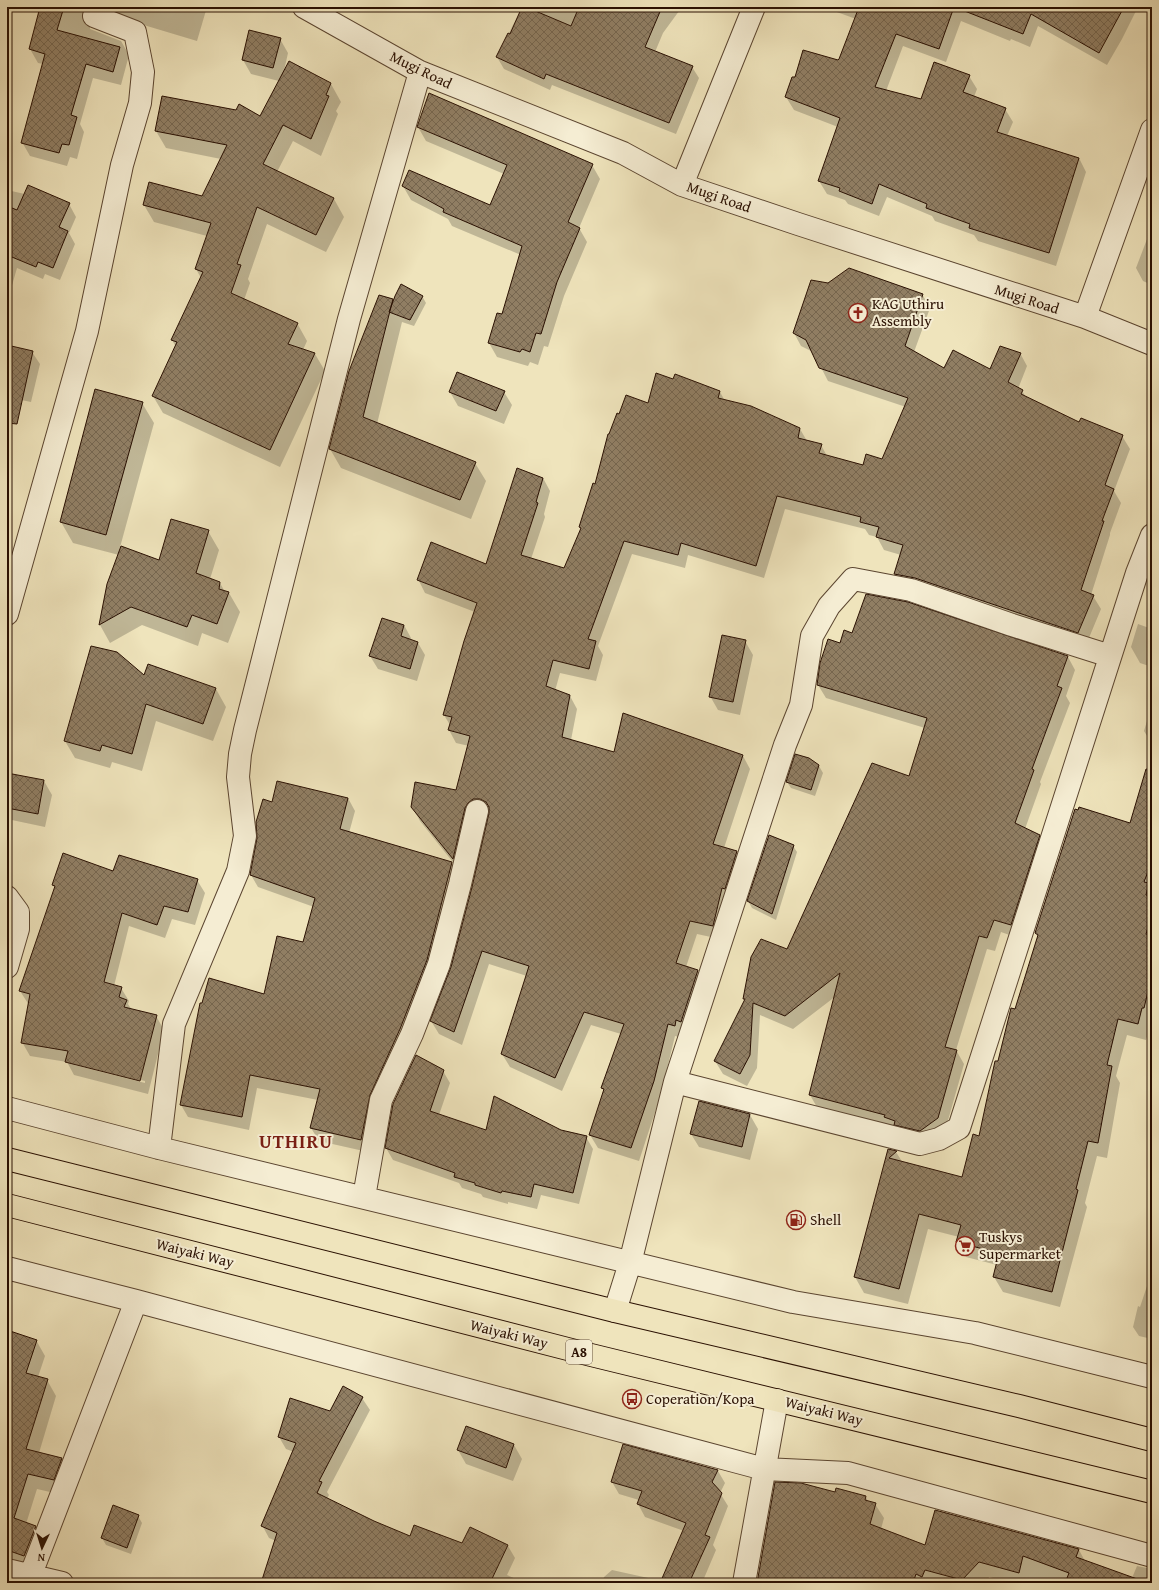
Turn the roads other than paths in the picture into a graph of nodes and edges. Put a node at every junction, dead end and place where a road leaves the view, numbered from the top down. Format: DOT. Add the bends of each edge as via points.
graph roads {
  1 [pos="304,7"];
  2 [pos="754,7"];
  3 [pos="94,16"];
  4 [pos="420,72"];
  5 [pos="1152,130"];
  6 [pos="682,184"];
  7 [pos="1085,317"];
  8 [pos="1152,344"];
  9 [pos="1152,535"];
  10 [pos="7,614"];
  11 [pos="1110,656"];
  12 [pos="477,811"];
  13 [pos="7,896"];
  14 [pos="7,967"];
  15 [pos="676,1082"];
  16 [pos="7,1108"];
  17 [pos="159,1148"];
  18 [pos="7,1159"];
  19 [pos="364,1197"];
  20 [pos="7,1204"];
  21 [pos="630,1262"];
  22 [pos="7,1268"];
  23 [pos="136,1301"];
  24 [pos="615,1311"];
  25 [pos="1152,1377"];
  26 [pos="777,1400"];
  27 [pos="1152,1440"];
  28 [pos="764,1469"];
  29 [pos="1152,1492"];
  30 [pos="1152,1556"];
  31 [pos="7,1570"];
  32 [pos="31,1574"];
  33 [pos="62,1583"];
  34 [pos="744,1583"];
  1 -- 4 [label="street, Mugi Road"];
  2 -- 6 [label="street"];
  3 -- 10 [label="street" via="135,32 142,72 140,103 122,165 87,331"];
  4 -- 6 [label="street, Mugi Road" via="622,153"];
  4 -- 17 [label="street" via="348,320 245,730 238,777 244,836 242,857 174,1024"];
  5 -- 7 [label="street"];
  6 -- 7 [label="street, Mugi Road"];
  7 -- 8 [label="street, Mugi Road"];
  9 -- 11 [label="street"];
  11 -- 15 [label="street" via="959,1128 939,1139 920,1144"];
  11 -- 15 [label="street" via="1012,626 911,590 853,580 829,606 812,636 801,706 785,745"];
  12 -- 19 [label="street" via="439,964 412,1034 381,1100"];
  13 -- 14 [label="street" via="18,912 18,929"];
  15 -- 21 [label="street"];
  16 -- 17 [label="street"];
  17 -- 19 [label="street"];
  18 -- 24 [label="highway"];
  19 -- 21 [label="street"];
  20 -- 26 [label="highway, Waiyaki Way / A8" via="591,1355"];
  21 -- 24 [label="street"];
  21 -- 25 [label="street" via="793,1302 975,1333"];
  22 -- 23 [label="street"];
  23 -- 28 [label="street"];
  23 -- 32 [label="street"];
  24 -- 27 [label="highway" via="1020,1406"];
  26 -- 28 [label="street"];
  26 -- 29 [label="highway, Waiyaki Way / A8"];
  28 -- 30 [label="street" via="848,1473"];
  28 -- 34 [label="street"];
  31 -- 32 [label="street"];
  32 -- 33 [label="street"];
}
